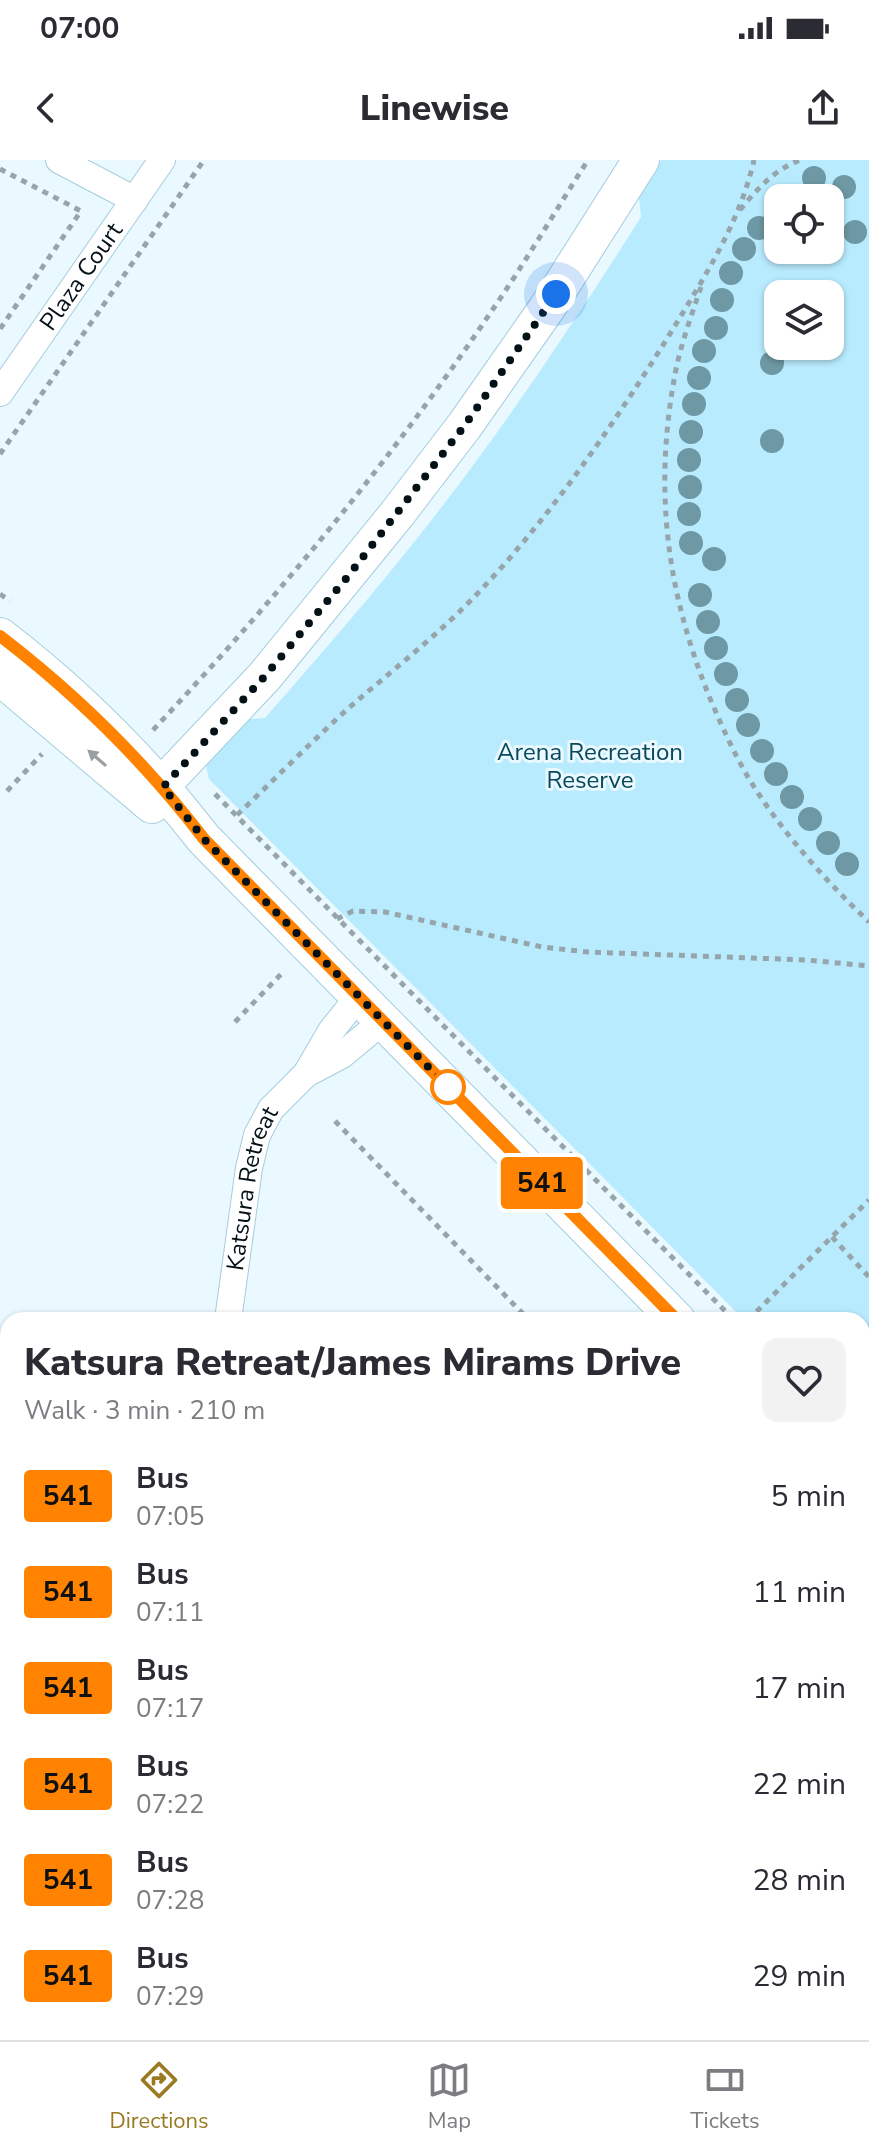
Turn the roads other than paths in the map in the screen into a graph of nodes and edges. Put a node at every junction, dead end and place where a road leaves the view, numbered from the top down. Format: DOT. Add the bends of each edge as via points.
graph roads {
  1 [pos="59,160"];
  2 [pos="162,160"];
  3 [pos="641,160"];
  4 [pos="135,200"];
  5 [pos="0,393"];
  6 [pos="6,661"];
  7 [pos="165,784"];
  8 [pos="372,1008"];
  9 [pos="229,1312"];
  10 [pos="669,1312"];
  1 -- 4 [label="street"];
  2 -- 4 [label="street, Plaza Court"];
  3 -- 7 [label="street" via="547,308 447,450 315,617"];
  4 -- 5 [label="street, Plaza Court"];
  6 -- 7 [label="street"];
  7 -- 8 [label="street" via="204,839"];
  8 -- 9 [label="street, Katsura Retreat" via="331,1031 306,1074 271,1109 257,1135"];
  8 -- 10 [label="street"];
}
